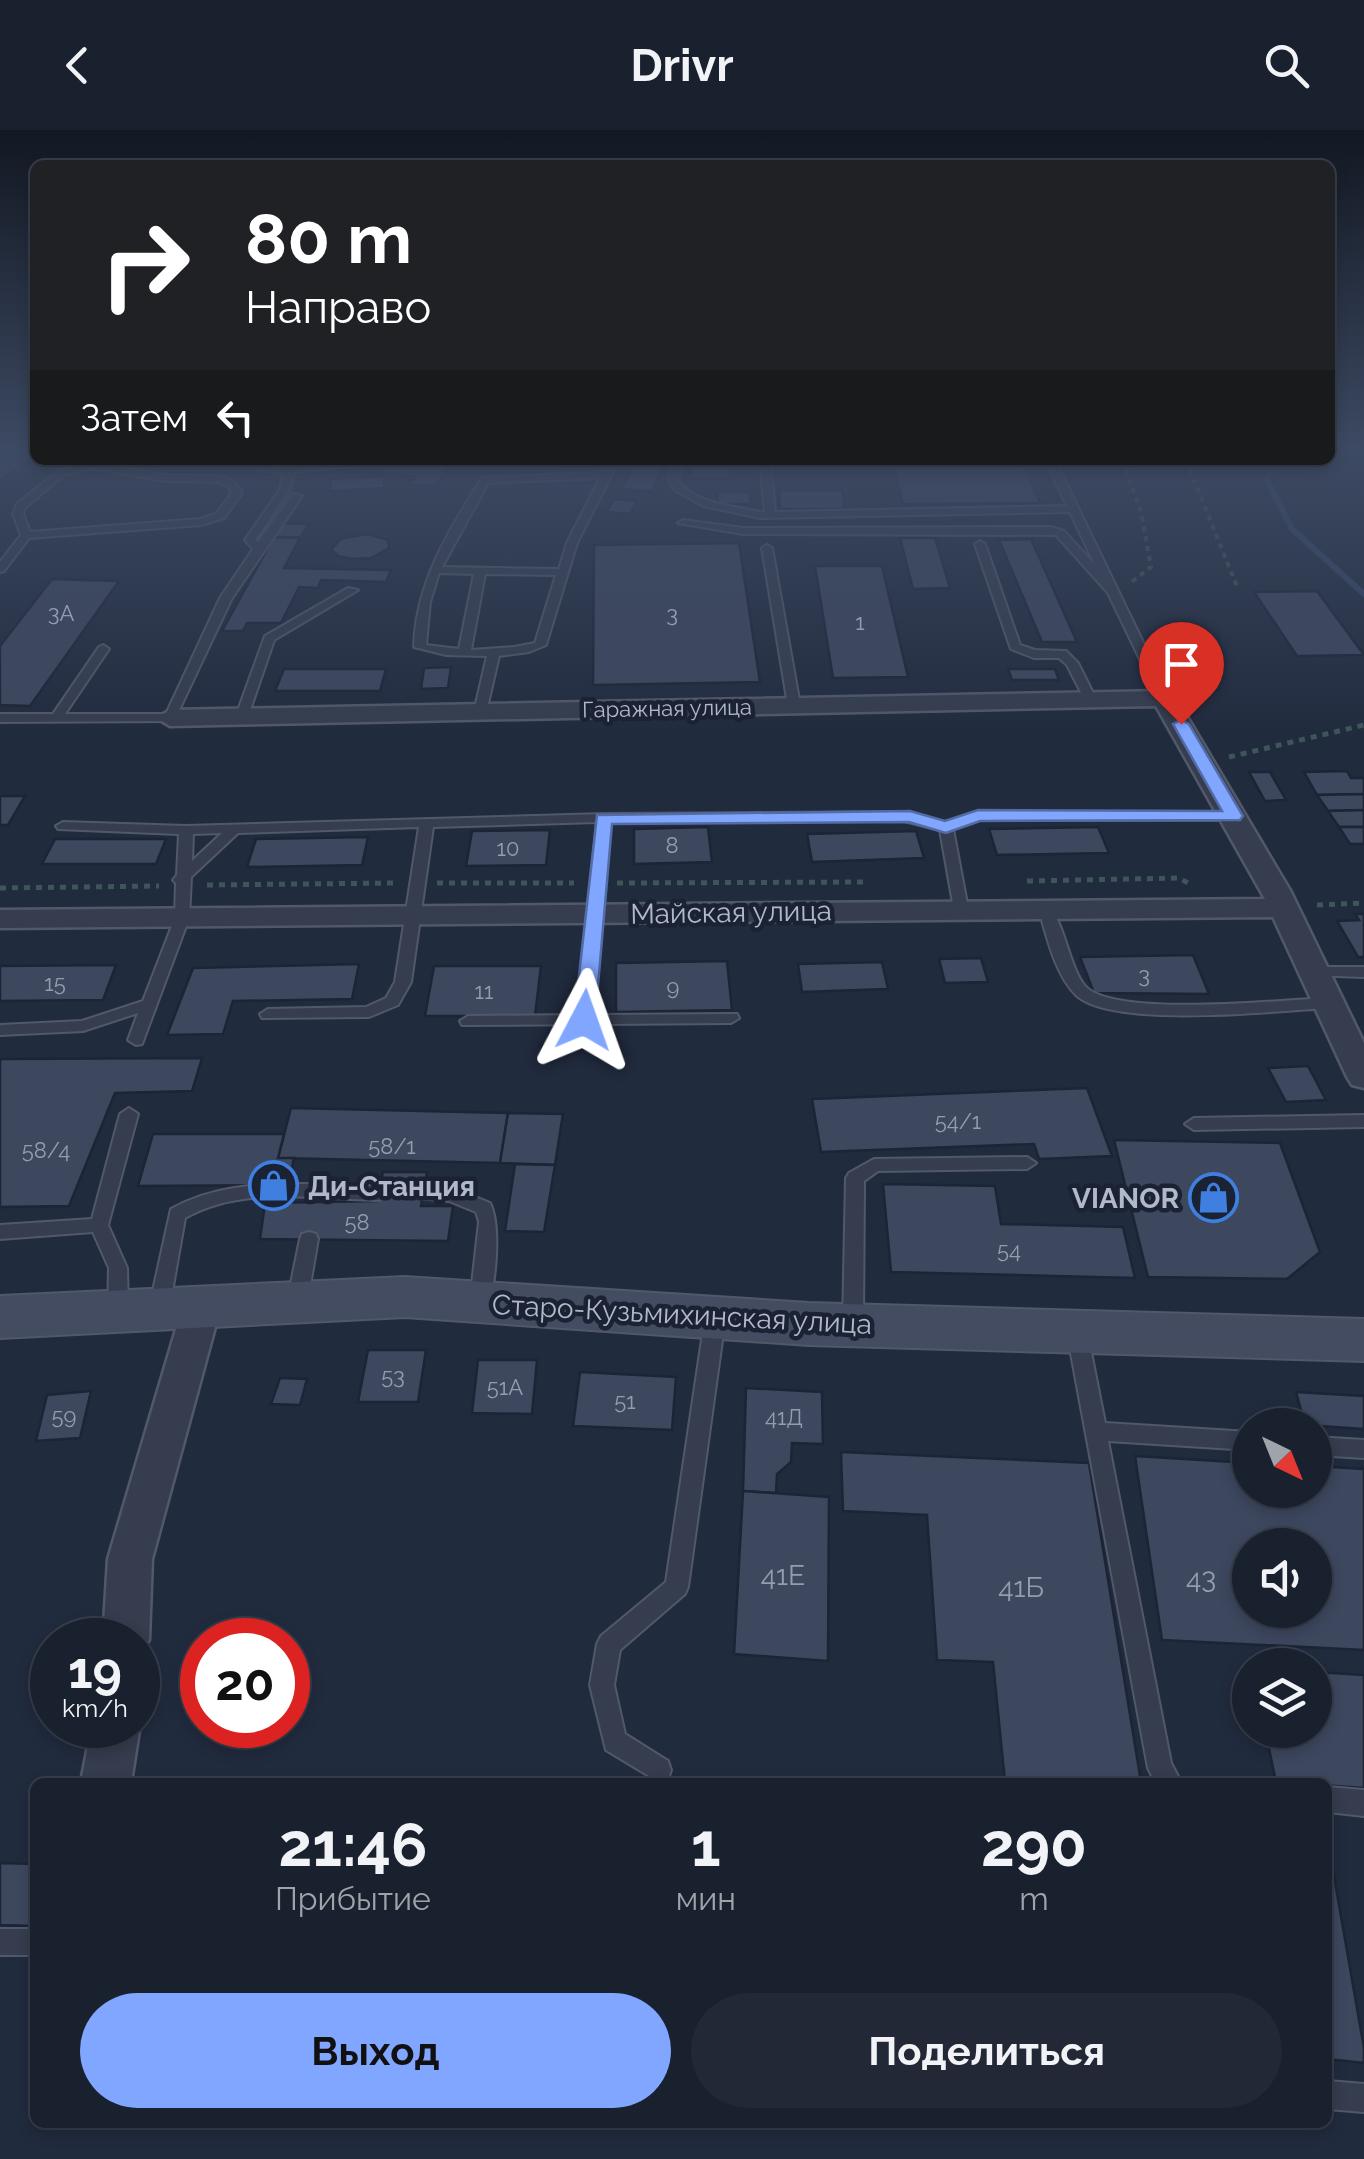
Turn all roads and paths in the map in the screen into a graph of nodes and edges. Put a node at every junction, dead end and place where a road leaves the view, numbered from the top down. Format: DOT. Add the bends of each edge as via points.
graph roads {
  1 [pos="18,546"];
  2 [pos="255,546"];
  3 [pos="260,546"];
  4 [pos="446,546"];
  5 [pos="571,546"];
  6 [pos="981,546"];
  7 [pos="1071,546"];
  8 [pos="1092,546"];
  9 [pos="1147,546"];
  10 [pos="1221,546"];
  11 [pos="767,548"];
  12 [pos="258,549"];
  13 [pos="0,569"];
  14 [pos="436,570"];
  15 [pos="480,571"];
  16 [pos="563,572"];
  17 [pos="1238,589"];
  18 [pos="352,590"];
  19 [pos="1116,595"];
  20 [pos="103,649"];
  21 [pos="465,651"];
  22 [pos="494,651"];
  23 [pos="1164,698"];
  24 [pos="1090,699"];
  25 [pos="794,705"];
  26 [pos="480,712"];
  27 [pos="242,716"];
  28 [pos="0,718"];
  29 [pos="56,718"];
  30 [pos="170,718"];
  31 [pos="1364,725"];
  32 [pos="1218,760"];
  33 [pos="1234,816"];
  34 [pos="604,818"];
  35 [pos="427,822"];
  36 [pos="62,826"];
  37 [pos="946,827"];
  38 [pos="234,829"];
  39 [pos="186,830"];
  40 [pos="180,880"];
  41 [pos="1364,903"];
  42 [pos="1317,905"];
  43 [pos="1283,908"];
  44 [pos="960,909"];
  45 [pos="1046,910"];
  46 [pos="592,914"];
  47 [pos="410,916"];
  48 [pos="182,918"];
  49 [pos="0,919"];
  50 [pos="1313,972"];
  51 [pos="1364,972"];
  52 [pos="1328,1003"];
  53 [pos="150,1004"];
  54 [pos="268,1014"];
  55 [pos="731,1018"];
  56 [pos="584,1020"];
  57 [pos="468,1022"];
  58 [pos="0,1030"];
  59 [pos="136,1040"];
  60 [pos="1364,1077"];
  61 [pos="129,1114"];
  62 [pos="1364,1121"];
  63 [pos="1194,1124"];
  64 [pos="1028,1163"];
  65 [pos="378,1193"];
  66 [pos="423,1193"];
  67 [pos="98,1225"];
  68 [pos="0,1232"];
  69 [pos="309,1239"];
  70 [pos="480,1302"];
  71 [pos="297,1303"];
  72 [pos="159,1310"];
  73 [pos="0,1316"];
  74 [pos="715,1319"];
  75 [pos="854,1325"];
  76 [pos="1077,1331"];
  77 [pos="1364,1340"];
  78 [pos="1096,1432"];
  79 [pos="1232,1440"];
  80 [pos="1332,1447"];
  81 [pos="1364,1449"];
  82 [pos="127,1618"];
  83 [pos="112,1748"];
  84 [pos="659,1770"];
  85 [pos="107,1778"];
  86 [pos="1166,1778"];
  87 [pos="1332,1800"];
  88 [pos="1364,1803"];
  89 [pos="0,1942"];
  90 [pos="30,1942"];
  91 [pos="1332,2094"];
  92 [pos="1364,2098"];
  1 -- 13 [label="lane"];
  2 -- 12 [label="lane"];
  3 -- 12 [label="lane"];
  4 -- 14 [label="lane"];
  5 -- 16 [label="lane"];
  6 -- 24 [label="lane" via="1016,647 1062,654"];
  7 -- 19 [label="lane"];
  8 -- 19 [label="lane"];
  9 -- 19 [label="path" via="1151,566"];
  10 -- 17 [label="path"];
  11 -- 25 [label="lane"];
  12 -- 30 [label="lane" via="226,598"];
  14 -- 15 [label="lane"];
  14 -- 21 [label="lane" via="418,620 420,647"];
  15 -- 16 [label="lane"];
  15 -- 21 [label="lane"];
  16 -- 22 [label="lane" via="540,645"];
  18 -- 27 [label="lane" via="269,638"];
  19 -- 23 [label="lane"];
  20 -- 29 [label="lane"];
  21 -- 22 [label="lane"];
  22 -- 26 [label="lane"];
  23 -- 24 [label="street, Гаражная улица"];
  23 -- 33 [label="street"];
  24 -- 25 [label="street, Гаражная улица"];
  25 -- 26 [label="street, Гаражная улица"];
  26 -- 27 [label="street, Гаражная улица"];
  27 -- 30 [label="street, Гаражная улица"];
  28 -- 29 [label="lane"];
  29 -- 30 [label="lane"];
  31 -- 32 [label="path"];
  33 -- 37 [label="lane" via="978,816"];
  33 -- 43 [label="street"];
  34 -- 35 [label="lane"];
  34 -- 37 [label="lane" via="910,816"];
  34 -- 46 [label="lane" via="600,892"];
  35 -- 38 [label="lane"];
  35 -- 47 [label="lane"];
  36 -- 39 [label="lane"];
  37 -- 44 [label="lane"];
  38 -- 39 [label="lane"];
  38 -- 40 [label="lane"];
  39 -- 40 [label="lane"];
  40 -- 48 [label="lane"];
  41 -- 42 [label="path"];
  43 -- 45 [label="street, Майская улица"];
  43 -- 50 [label="street"];
  44 -- 45 [label="street, Майская улица"];
  44 -- 46 [label="street, Майская улица"];
  45 -- 52 [label="lane" via="1080,992 1100,1004 1134,1009"];
  46 -- 47 [label="street, Майская улица"];
  46 -- 56 [label="lane"];
  47 -- 48 [label="street, Майская улица"];
  47 -- 54 [label="lane" via="403,982 392,1001 369,1012"];
  48 -- 49 [label="street, Майская улица"];
  48 -- 53 [label="lane"];
  50 -- 51 [label="lane"];
  50 -- 52 [label="street"];
  52 -- 60 [label="street"];
  53 -- 58 [label="lane" via="84,1026"];
  53 -- 59 [label="lane"];
  55 -- 56 [label="lane"];
  56 -- 57 [label="lane"];
  61 -- 67 [label="lane"];
  62 -- 63 [label="lane"];
  64 -- 75 [label="lane" via="874,1165 854,1178"];
  65 -- 72 [label="lane" via="223,1194 192,1203 178,1214"];
  66 -- 70 [label="lane" via="451,1194 484,1208"];
  67 -- 68 [label="lane"];
  67 -- 72 [label="lane" via="118,1268"];
  69 -- 71 [label="lane"];
  70 -- 71 [label="main road, Старо-Кузьмихинская улица" via="404,1297"];
  70 -- 74 [label="main road, Старо-Кузьмихинская улица"];
  71 -- 72 [label="main road, Старо-Кузьмихинская улица"];
  72 -- 73 [label="main road, Старо-Кузьмихинская улица"];
  72 -- 82 [label="street"];
  74 -- 75 [label="main road, Старо-Кузьмихинская улица"];
  74 -- 84 [label="lane" via="676,1586 609,1644 602,1685 614,1742"];
  75 -- 76 [label="main road, Старо-Кузьмихинская улица"];
  76 -- 77 [label="main road, Старо-Кузьмихинская улица"];
  76 -- 78 [label="lane"];
  78 -- 79 [label="lane"];
  78 -- 86 [label="lane"];
  80 -- 81 [label="lane"];
  83 -- 85 [label="street"];
  87 -- 88 [label="lane"];
  89 -- 90 [label="lane"];
  91 -- 92 [label="lane"];
}
